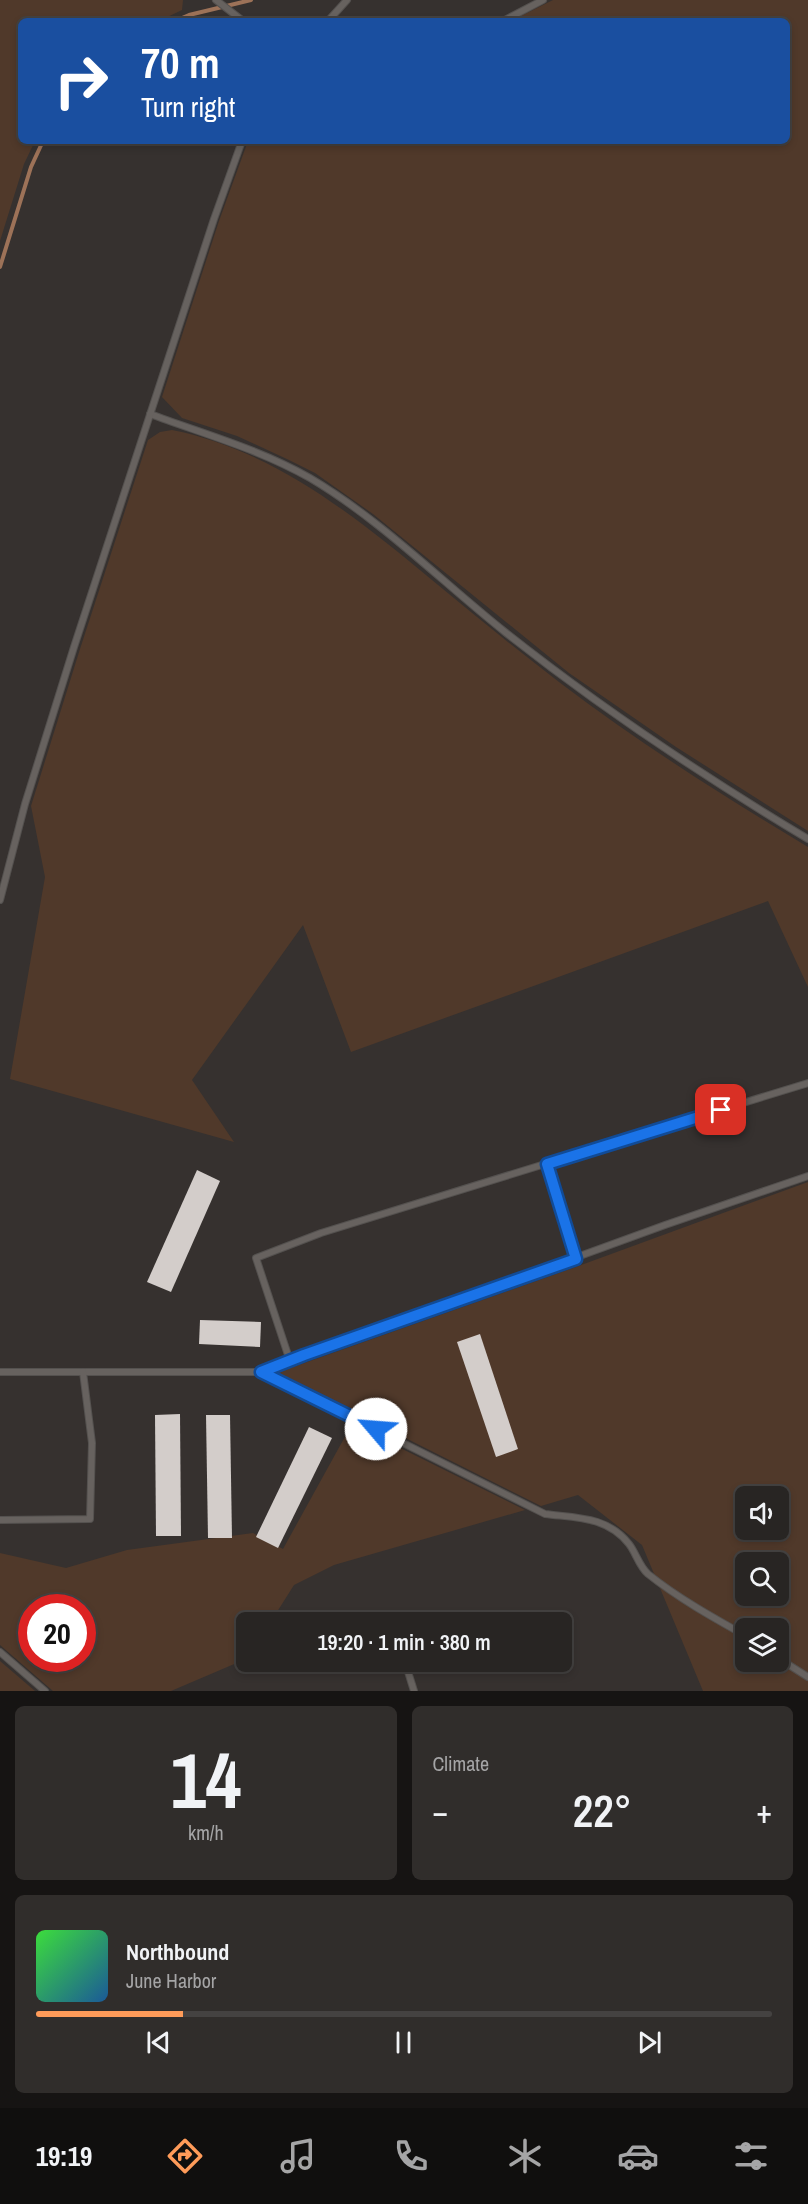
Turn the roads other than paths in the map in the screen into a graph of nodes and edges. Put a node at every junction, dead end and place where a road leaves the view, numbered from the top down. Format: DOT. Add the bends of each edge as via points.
graph roads {
  1 [pos="216,0"];
  2 [pos="347,0"];
  3 [pos="543,0"];
  4 [pos="239,18"];
  5 [pos="331,18"];
  6 [pos="508,18"];
  7 [pos="241,144"];
  8 [pos="150,414"];
  9 [pos="808,839"];
  10 [pos="0,900"];
  11 [pos="808,1083"];
  12 [pos="547,1164"];
  13 [pos="808,1176"];
  14 [pos="576,1259"];
  15 [pos="290,1361"];
  16 [pos="0,1372"];
  17 [pos="82,1372"];
  18 [pos="261,1372"];
  19 [pos="0,1520"];
  20 [pos="735,1629"];
  21 [pos="0,1652"];
  22 [pos="789,1665"];
  23 [pos="408,1672"];
  24 [pos="808,1677"];
  25 [pos="45,1691"];
  26 [pos="414,1691"];
  1 -- 4 [label="lane"];
  2 -- 5 [label="lane"];
  3 -- 6 [label="lane"];
  7 -- 8 [label="lane"];
  8 -- 9 [label="lane" via="234,443 311,479 369,519 565,678 672,753"];
  8 -- 10 [label="lane" via="52,716"];
  11 -- 12 [label="lane"];
  12 -- 14 [label="lane"];
  12 -- 15 [label="lane" via="321,1233 256,1258"];
  13 -- 14 [label="lane"];
  14 -- 15 [label="lane"];
  15 -- 18 [label="lane"];
  16 -- 17 [label="lane"];
  17 -- 18 [label="lane"];
  17 -- 19 [label="lane" via="92,1443 90,1519"];
  18 -- 20 [label="lane" via="545,1514 602,1522 621,1535 642,1569"];
  21 -- 25 [label="lane"];
  22 -- 24 [label="lane"];
  23 -- 26 [label="lane"];
}
